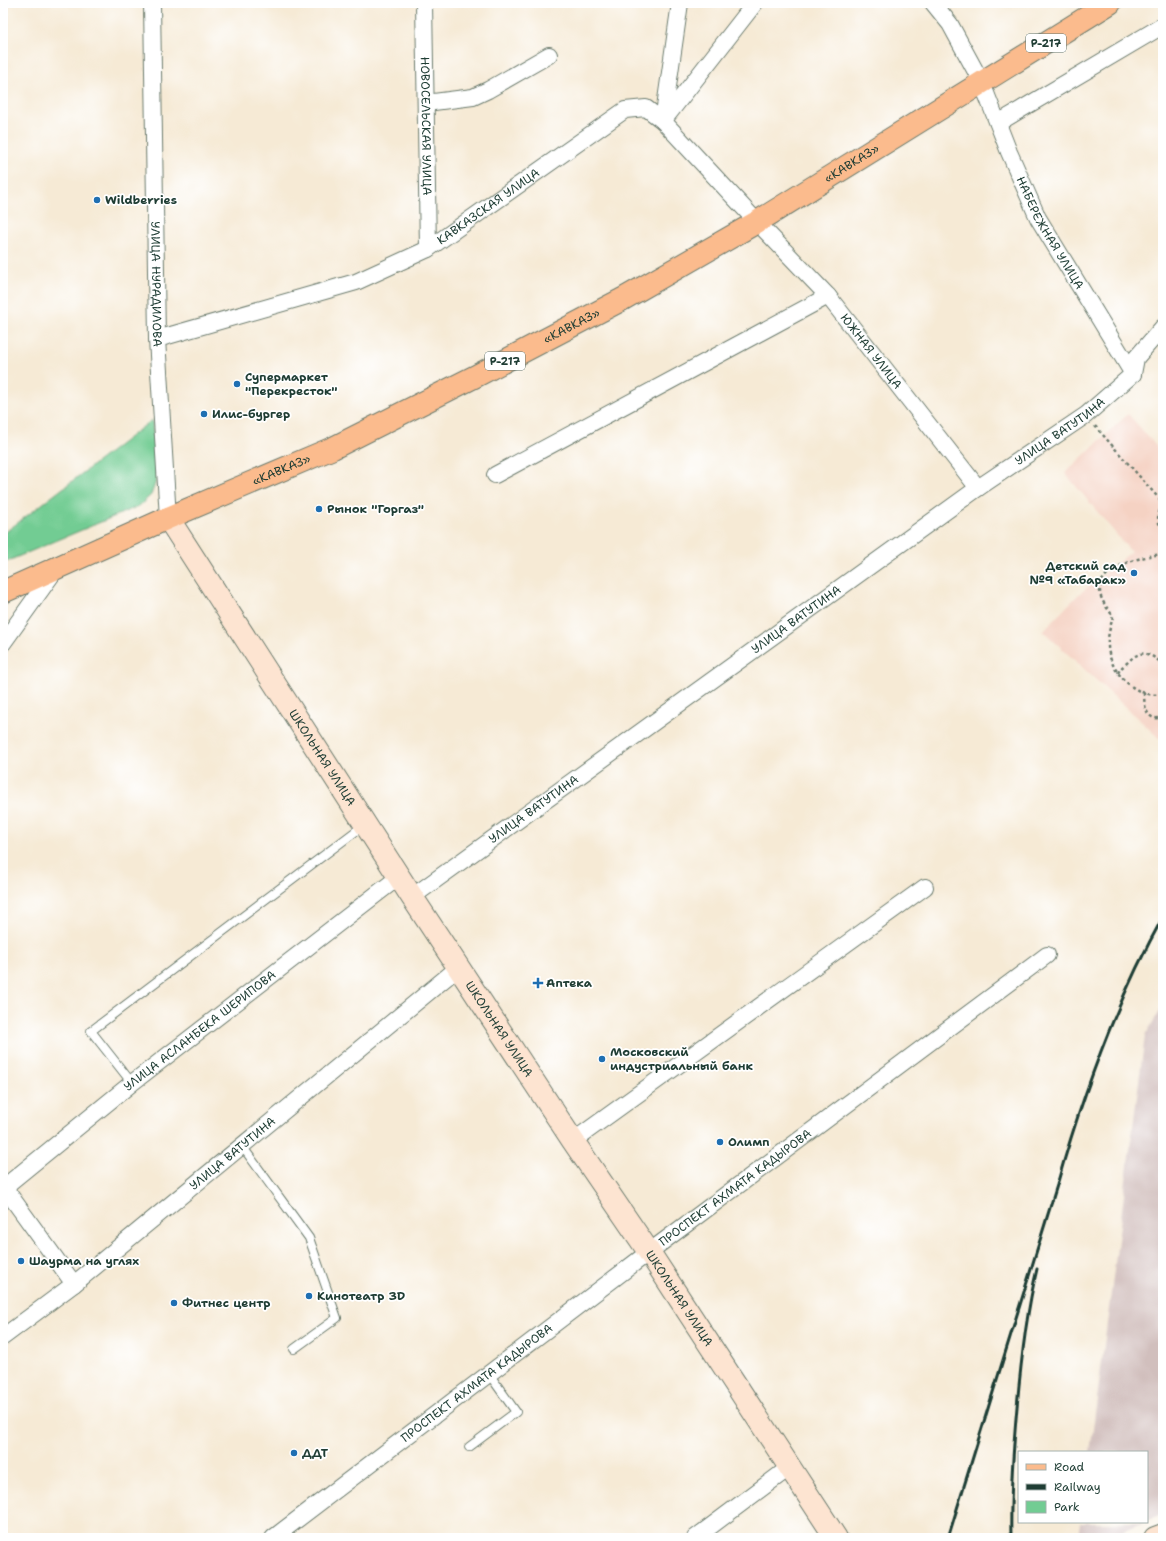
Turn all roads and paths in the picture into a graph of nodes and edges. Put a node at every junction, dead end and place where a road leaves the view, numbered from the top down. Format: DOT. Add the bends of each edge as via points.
graph roads {
  1 [pos="152,3"];
  2 [pos="424,3"];
  3 [pos="680,3"];
  4 [pos="755,3"];
  5 [pos="933,3"];
  6 [pos="1110,3"];
  7 [pos="1162,26"];
  8 [pos="549,55"];
  9 [pos="982,83"];
  10 [pos="426,103"];
  11 [pos="663,121"];
  12 [pos="998,123"];
  13 [pos="756,222"];
  14 [pos="428,249"];
  15 [pos="828,296"];
  16 [pos="1163,327"];
  17 [pos="157,339"];
  18 [pos="1133,374"];
  19 [pos="1086,415"];
  20 [pos="495,474"];
  21 [pos="978,488"];
  22 [pos="1163,504"];
  23 [pos="168,518"];
  24 [pos="1163,530"];
  25 [pos="1163,554"];
  26 [pos="56,569"];
  27 [pos="3,592"];
  28 [pos="3,643"];
  29 [pos="1163,664"];
  30 [pos="1118,673"];
  31 [pos="1144,693"];
  32 [pos="1163,694"];
  33 [pos="1163,717"];
  34 [pos="366,823"];
  35 [pos="400,876"];
  36 [pos="925,887"];
  37 [pos="412,897"];
  38 [pos="1047,955"];
  39 [pos="459,967"];
  40 [pos="132,1083"];
  41 [pos="573,1141"];
  42 [pos="242,1146"];
  43 [pos="4,1188"];
  44 [pos="649,1252"];
  45 [pos="74,1284"];
  46 [pos="3,1337"];
  47 [pos="294,1349"];
  48 [pos="489,1374"];
  49 [pos="469,1447"];
  50 [pos="790,1467"];
  51 [pos="1163,1535"];
  52 [pos="273,1538"];
  53 [pos="695,1538"];
  54 [pos="836,1538"];
  55 [pos="1155,1538"];
  1 -- 17 [label="street, УЛИЦА НУРАДИЛОВА"];
  2 -- 10 [label="street, НОВОСЕЛЬСКАЯ УЛИЦА"];
  3 -- 11 [label="street"];
  4 -- 11 [label="street"];
  5 -- 9 [label="street, НАБЕРЕЖНАЯ УЛИЦА" via="950,24"];
  6 -- 9 [label="main road, «КАВКАЗ» / Р-217"];
  7 -- 12 [label="street"];
  8 -- 10 [label="street" via="473,97"];
  9 -- 12 [label="street, НАБЕРЕЖНАЯ УЛИЦА"];
  9 -- 13 [label="main road, «КАВКАЗ» / Р-217"];
  10 -- 14 [label="street, НОВОСЕЛЬСКАЯ УЛИЦА"];
  11 -- 13 [label="street, КАВКАЗСКАЯ УЛИЦА"];
  11 -- 14 [label="street, КАВКАЗСКАЯ УЛИЦА" via="646,108 625,110"];
  12 -- 18 [label="street, НАБЕРЕЖНАЯ УЛИЦА" via="1038,218"];
  13 -- 15 [label="street, ЮЖНАЯ УЛИЦА"];
  13 -- 23 [label="main road, «КАВКАЗ» / Р-217" via="623,299 388,421 333,448"];
  14 -- 17 [label="street, КАВКАЗСКАЯ УЛИЦА" via="356,282"];
  15 -- 20 [label="street"];
  15 -- 21 [label="street, ЮЖНАЯ УЛИЦА"];
  16 -- 18 [label="street" via="1136,358"];
  17 -- 23 [label="street, УЛИЦА НУРАДИЛОВА"];
  18 -- 19 [label="street, УЛИЦА ВАТУТИНА"];
  19 -- 21 [label="street, УЛИЦА ВАТУТИНА"];
  19 -- 22 [label="path"];
  21 -- 37 [label="street, УЛИЦА ВАТУТИНА"];
  22 -- 24 [label="path" via="1158,512"];
  23 -- 26 [label="main road, «КАВКАЗ» / Р-217"];
  23 -- 34 [label="street, ШКОЛЬНАЯ УЛИЦА"];
  25 -- 30 [label="path" via="1129,562 1107,574 1103,580 1100,590 1102,599 1113,616 1108,647 1111,661"];
  26 -- 27 [label="main road, «КАВКАЗ» / Р-217"];
  26 -- 28 [label="street"];
  29 -- 30 [label="path" via="1145,653 1136,654"];
  30 -- 31 [label="path" via="1125,681"];
  31 -- 32 [label="path"];
  31 -- 33 [label="path" via="1146,712 1151,717"];
  34 -- 35 [label="street, ШКОЛЬНАЯ УЛИЦА"];
  34 -- 40 [label="lane" via="91,1031"];
  35 -- 37 [label="street, ШКОЛЬНАЯ УЛИЦА"];
  35 -- 40 [label="street, УЛИЦА АСЛАНБЕКА ШЕРИПОВА"];
  36 -- 41 [label="street"];
  37 -- 39 [label="street, ШКОЛЬНАЯ УЛИЦА"];
  38 -- 44 [label="street, ПРОСПЕКТ АХМАТА КАДЫРОВА"];
  39 -- 41 [label="street, ШКОЛЬНАЯ УЛИЦА"];
  39 -- 42 [label="street, УЛИЦА ВАТУТИНА"];
  40 -- 43 [label="street, УЛИЦА АСЛАНБЕКА ШЕРИПОВА"];
  41 -- 44 [label="street, ШКОЛЬНАЯ УЛИЦА"];
  42 -- 45 [label="street, УЛИЦА ВАТУТИНА"];
  42 -- 47 [label="lane" via="309,1238 336,1318"];
  43 -- 45 [label="street"];
  44 -- 48 [label="street, ПРОСПЕКТ АХМАТА КАДЫРОВА"];
  44 -- 50 [label="street, ШКОЛЬНАЯ УЛИЦА"];
  45 -- 46 [label="street, УЛИЦА ВАТУТИНА"];
  48 -- 49 [label="lane" via="516,1412"];
  48 -- 52 [label="street, ПРОСПЕКТ АХМАТА КАДЫРОВА"];
  50 -- 53 [label="street"];
  50 -- 54 [label="street, ШКОЛЬНАЯ УЛИЦА"];
  51 -- 55 [label="street"];
}
